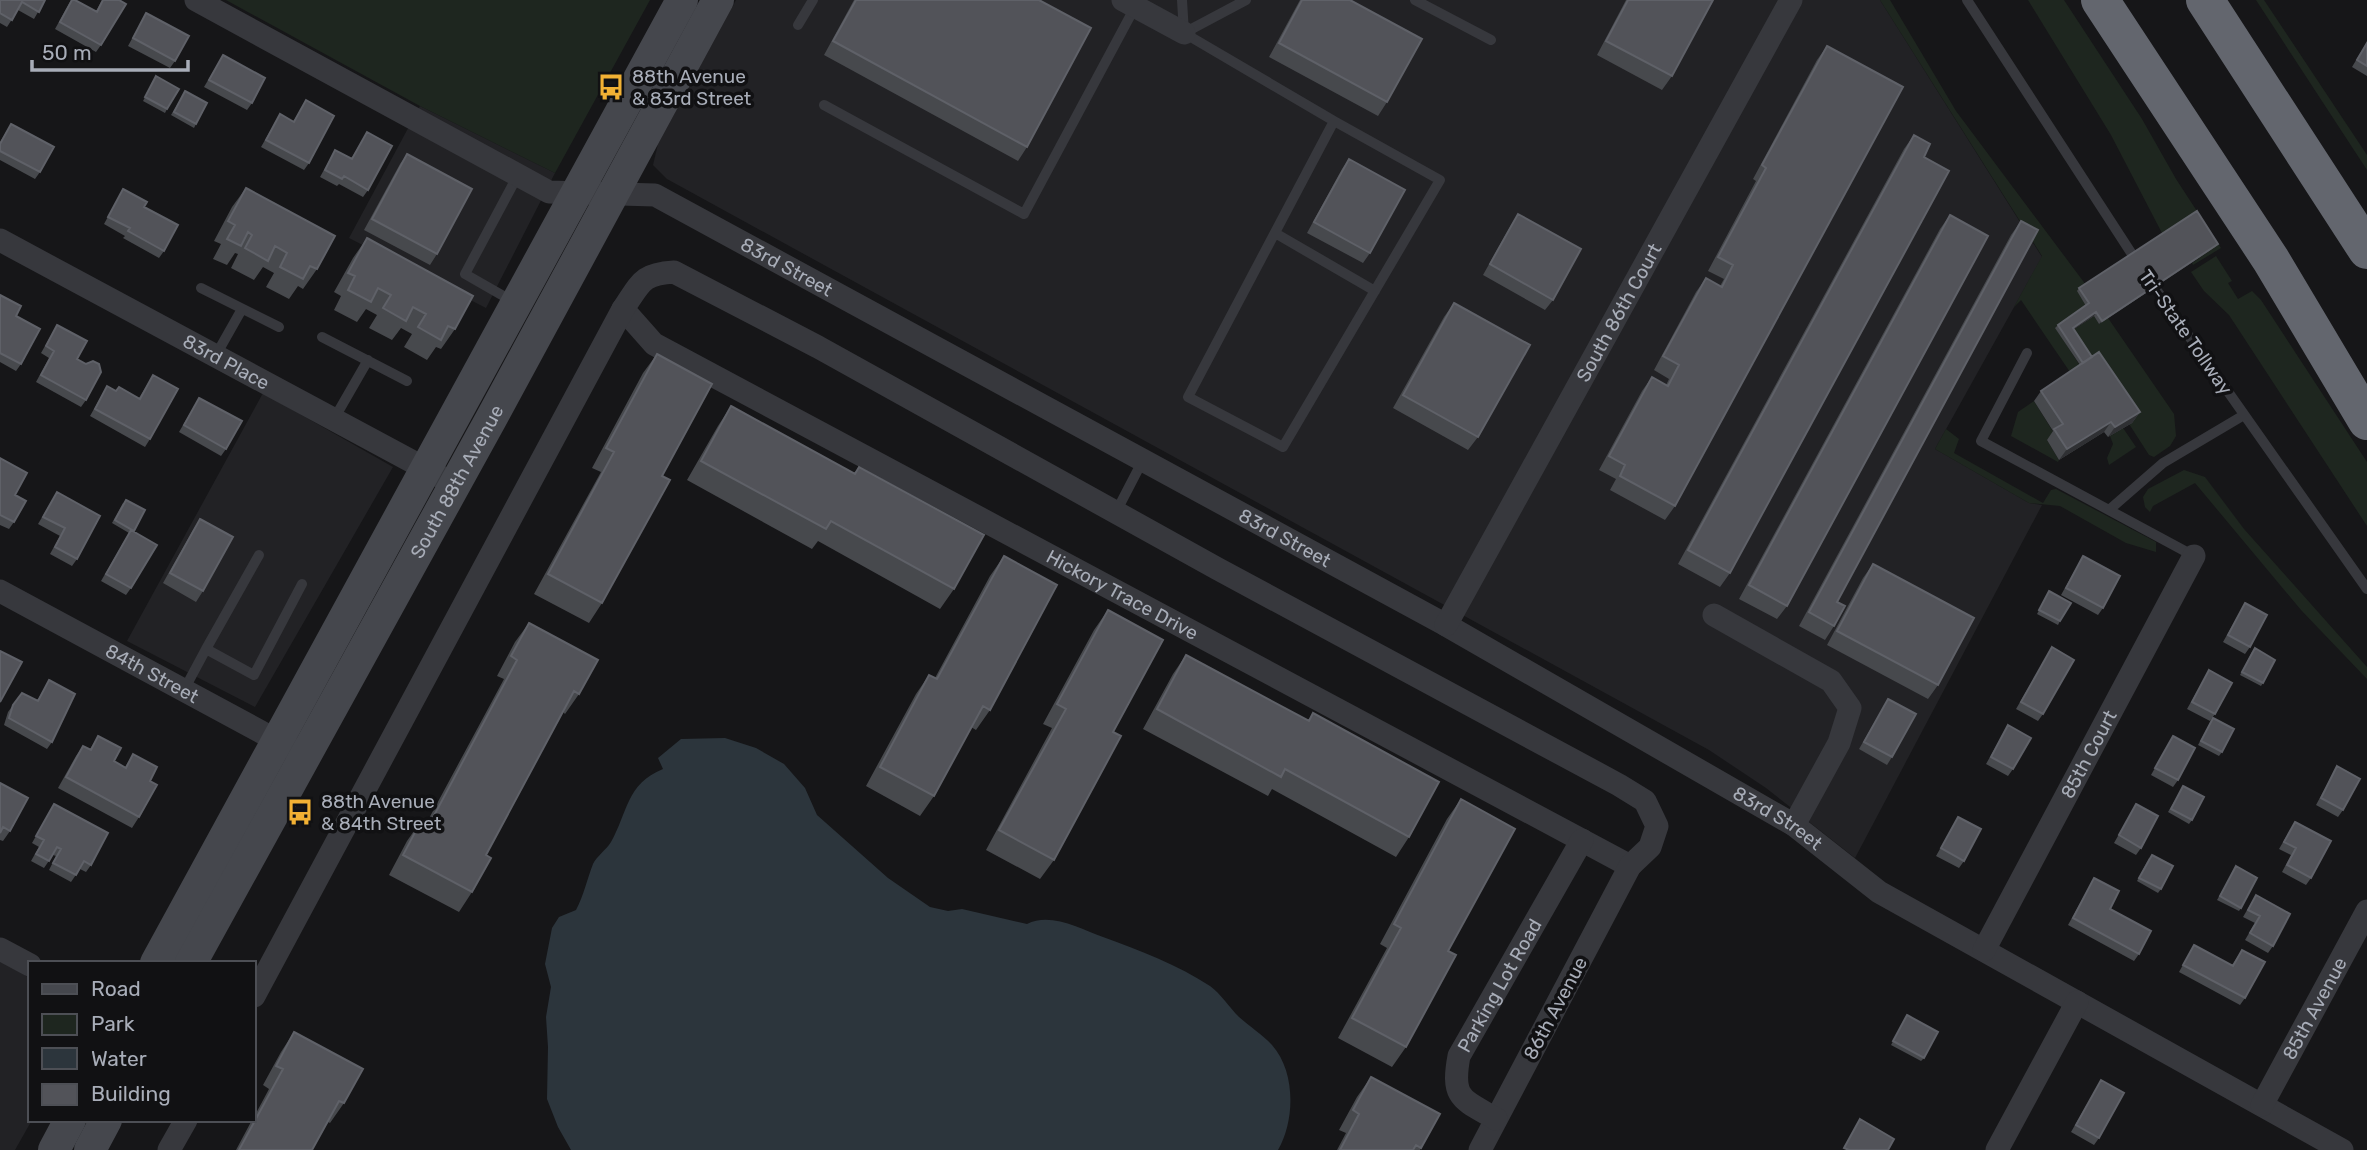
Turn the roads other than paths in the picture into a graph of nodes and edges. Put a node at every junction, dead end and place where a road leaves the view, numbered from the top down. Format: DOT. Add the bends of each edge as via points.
graph roads {
  1 [pos="197,0"];
  2 [pos="682,0"];
  3 [pos="718,0"];
  4 [pos="813,0"];
  5 [pos="1182,0"];
  6 [pos="1246,0"];
  7 [pos="1415,0"];
  8 [pos="1791,0"];
  9 [pos="1967,0"];
  10 [pos="2100,0"];
  11 [pos="2205,0"];
  12 [pos="1129,3"];
  13 [pos="798,25"];
  14 [pos="1184,33"];
  15 [pos="1492,40"];
  16 [pos="824,105"];
  17 [pos="1334,121"];
  18 [pos="518,175"];
  19 [pos="577,193"];
  20 [pos="614,194"];
  21 [pos="1275,233"];
  22 [pos="0,240"];
  23 [pos="2367,250"];
  24 [pos="201,288"];
  25 [pos="1375,291"];
  26 [pos="516,303"];
  27 [pos="242,309"];
  28 [pos="623,309"];
  29 [pos="279,327"];
  30 [pos="322,337"];
  31 [pos="2027,353"];
  32 [pos="215,355"];
  33 [pos="368,360"];
  34 [pos="407,381"];
  35 [pos="2244,415"];
  36 [pos="334,419"];
  37 [pos="2367,421"];
  38 [pos="1143,460"];
  39 [pos="426,469"];
  40 [pos="454,484"];
  41 [pos="2109,510"];
  42 [pos="1116,512"];
  43 [pos="259,555"];
  44 [pos="2194,556"];
  45 [pos="302,584"];
  46 [pos="2367,589"];
  47 [pos="0,591"];
  48 [pos="1714,615"];
  49 [pos="1446,625"];
  50 [pos="206,649"];
  51 [pos="184,690"];
  52 [pos="277,741"];
  53 [pos="304,755"];
  54 [pos="1794,825"];
  55 [pos="1582,840"];
  56 [pos="1630,866"];
  57 [pos="2367,911"];
  58 [pos="0,949"];
  59 [pos="1984,950"];
  60 [pos="157,961"];
  61 [pos="192,961"];
  62 [pos="28,964"];
  63 [pos="256,992"];
  64 [pos="2077,1002"];
  65 [pos="2262,1105"];
  66 [pos="1496,1119"];
  67 [pos="69,1122"];
  68 [pos="105,1122"];
  69 [pos="185,1122"];
  70 [pos="54,1150"];
  71 [pos="90,1150"];
  72 [pos="169,1150"];
  73 [pos="1480,1150"];
  74 [pos="1997,1150"];
  75 [pos="2342,1150"];
  1 -- 18 [label="street, 83rd Street"];
  2 -- 19 [label="street, South 88th Avenue"];
  3 -- 20 [label="street, South 88th Avenue"];
  4 -- 13 [label="lane"];
  5 -- 14 [label="lane"];
  6 -- 14 [label="lane"];
  7 -- 15 [label="lane"];
  8 -- 49 [label="street, South 86th Court"];
  9 -- 35 [label="lane, Tri-State Tollway" via="2147,278"];
  10 -- 37 [label="highway" via="2271,260"];
  11 -- 23 [label="highway"];
  12 -- 14 [label="street"];
  12 -- 16 [label="lane" via="1024,214"];
  14 -- 17 [label="lane"];
  17 -- 21 [label="lane"];
  17 -- 25 [label="lane" via="1440,180"];
  18 -- 19 [label="street, 83rd Street" via="549,192"];
  18 -- 26 [label="lane" via="465,274"];
  19 -- 20 [label="street, 83rd Street"];
  19 -- 26 [label="street, South 88th Avenue"];
  20 -- 38 [label="street, 83rd Street" via="655,195"];
  20 -- 40 [label="street, South 88th Avenue"];
  21 -- 25 [label="lane"];
  21 -- 25 [label="lane" via="1188,397 1283,447"];
  22 -- 32 [label="street, 83rd Place"];
  24 -- 27 [label="lane"];
  26 -- 39 [label="street, South 88th Avenue"];
  27 -- 29 [label="lane"];
  27 -- 32 [label="lane"];
  28 -- 42 [label="street, 86th Avenue" via="652,273 674,272"];
  28 -- 55 [label="street, Hickory Trace Drive" via="654,344"];
  28 -- 63 [label="street, 86th Avenue"];
  30 -- 33 [label="lane"];
  31 -- 41 [label="lane" via="1981,440"];
  32 -- 36 [label="street, 83rd Place"];
  33 -- 34 [label="lane"];
  33 -- 36 [label="lane"];
  35 -- 41 [label="lane" via="2163,463"];
  35 -- 46 [label="lane, Tri-State Tollway"];
  36 -- 39 [label="street, 83rd Place"];
  38 -- 42 [label="lane"];
  38 -- 49 [label="street, 83rd Street"];
  39 -- 40 [label="street, 83rd Place"];
  39 -- 52 [label="street, South 88th Avenue"];
  40 -- 53 [label="street, South 88th Avenue"];
  41 -- 44 [label="lane"];
  42 -- 56 [label="street, 86th Avenue" via="1645,801 1657,826 1650,847"];
  43 -- 50 [label="lane"];
  44 -- 59 [label="street, 85th Court"];
  45 -- 50 [label="lane" via="254,675"];
  47 -- 51 [label="street, 84th Street"];
  48 -- 54 [label="street" via="1831,681 1850,708 1839,743"];
  49 -- 54 [label="street, 83rd Street"];
  50 -- 51 [label="lane"];
  51 -- 52 [label="street, 84th Street"];
  52 -- 53 [label="street, 84th Street"];
  52 -- 60 [label="street, South 88th Avenue"];
  53 -- 61 [label="street, South 88th Avenue"];
  54 -- 59 [label="street, 83rd Street" via="1879,892"];
  55 -- 56 [label="street, Hickory Trace Drive"];
  55 -- 66 [label="street, Parking Lot Road" via="1459,1056 1454,1082 1462,1098"];
  56 -- 66 [label="street, 86th Avenue"];
  57 -- 65 [label="street, 85th Avenue"];
  58 -- 62 [label="street"];
  59 -- 64 [label="street, 83rd Street"];
  64 -- 65 [label="street, 83rd Street"];
  64 -- 74 [label="street"];
  65 -- 75 [label="street, 83rd Street"];
  66 -- 73 [label="street, 86th Avenue"];
  67 -- 70 [label="street"];
  68 -- 71 [label="street"];
  69 -- 72 [label="street"];
}
